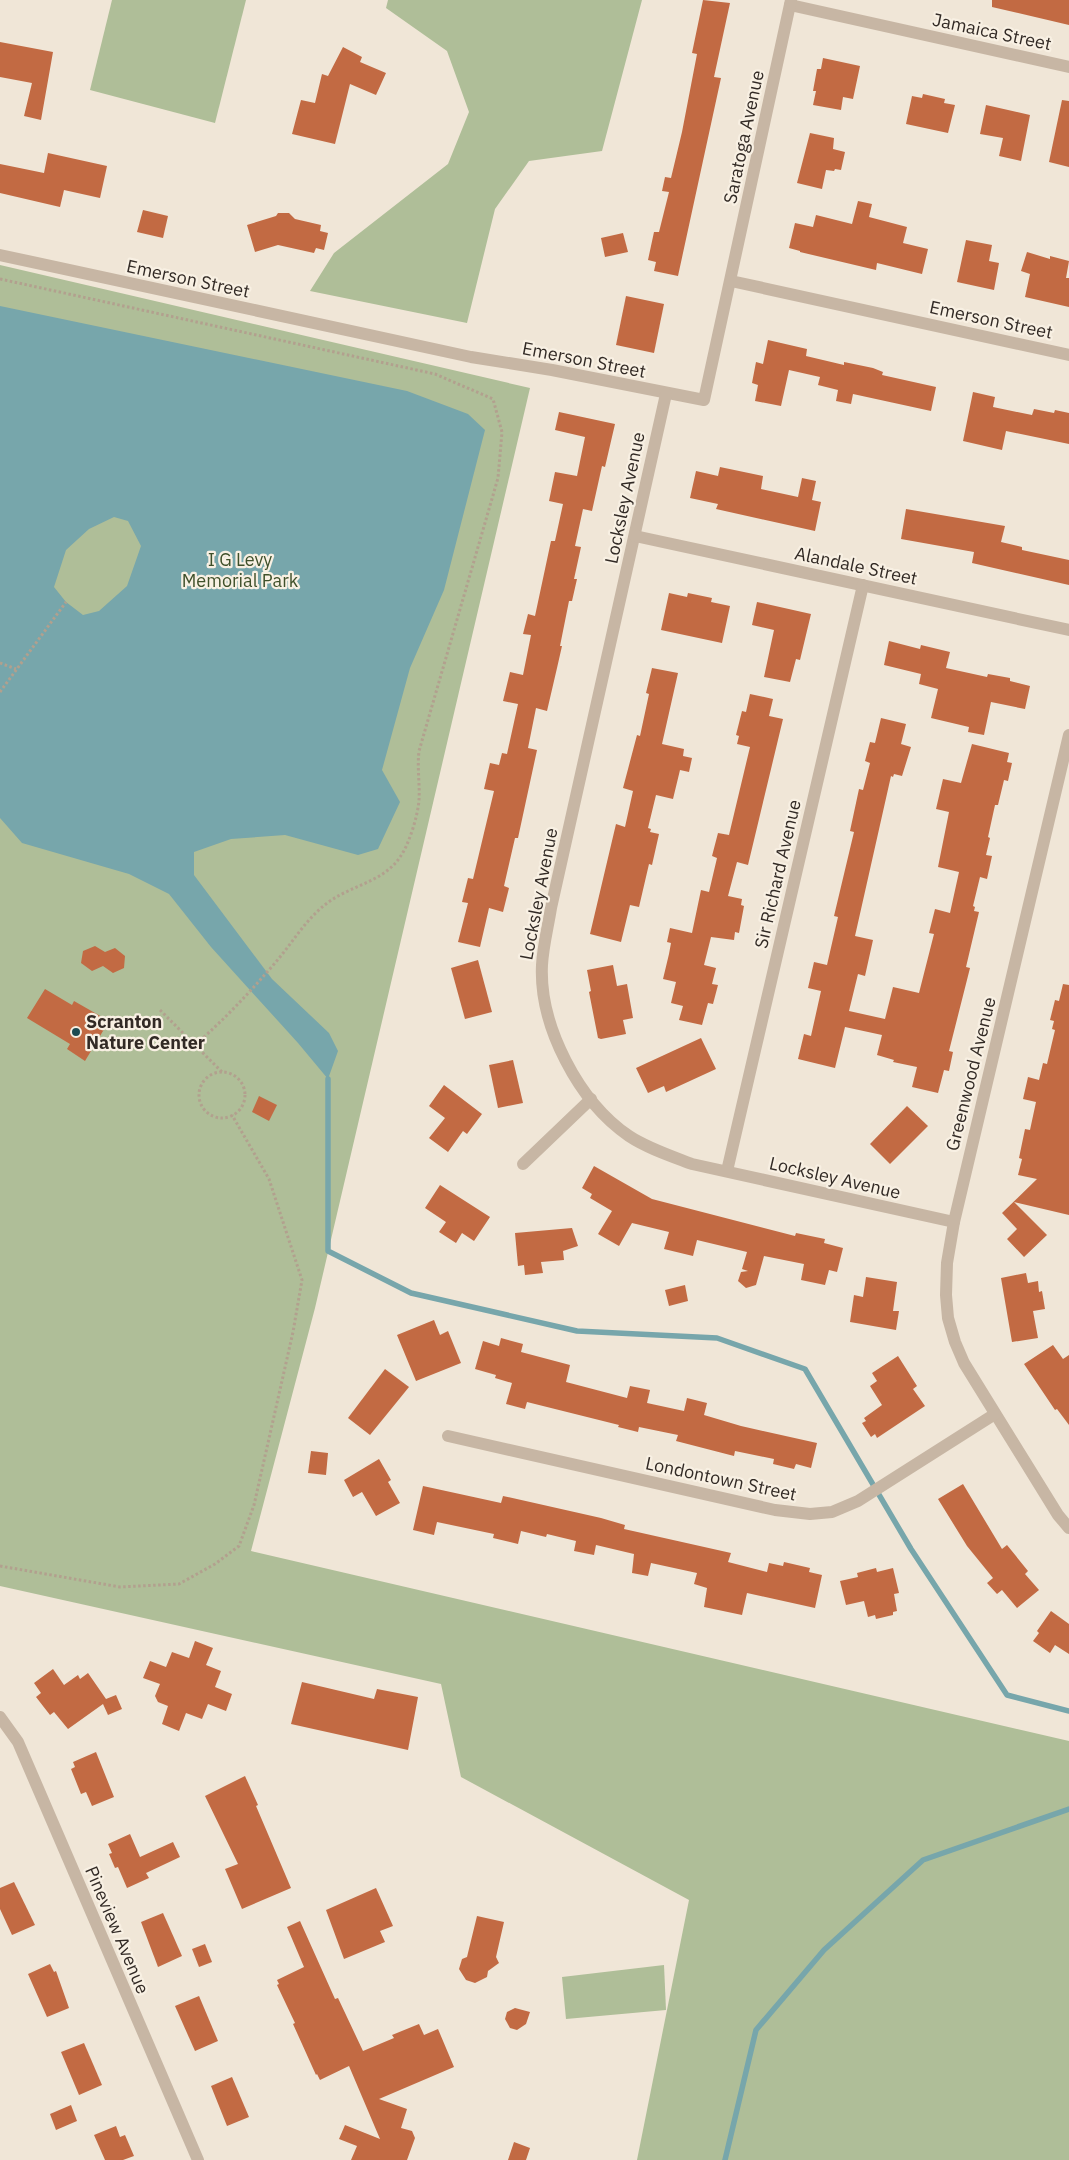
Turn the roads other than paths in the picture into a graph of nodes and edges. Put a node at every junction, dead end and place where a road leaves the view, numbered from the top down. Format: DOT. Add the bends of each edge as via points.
graph roads {
  1 [pos="791,2"];
  2 [pos="1069,67"];
  3 [pos="0,255"];
  4 [pos="731,281"];
  5 [pos="1069,355"];
  6 [pos="666,394"];
  7 [pos="635,536"];
  8 [pos="863,585"];
  9 [pos="1069,630"];
  10 [pos="1069,735"];
  11 [pos="591,1099"];
  12 [pos="523,1164"];
  13 [pos="727,1171"];
  14 [pos="954,1222"];
  15 [pos="995,1414"];
  16 [pos="448,1436"];
  17 [pos="1069,1528"];
  18 [pos="0,1717"];
  19 [pos="198,2160"];
  1 -- 2 [label="street, Jamaica Street"];
  1 -- 4 [label="street, Saratoga Avenue"];
  3 -- 6 [label="street, Emerson Street" via="329,328"];
  4 -- 5 [label="street, Emerson Street"];
  4 -- 6 [label="street, Emerson Street" via="704,400"];
  6 -- 7 [label="street, Locksley Avenue"];
  7 -- 8 [label="street, Alandale Street"];
  7 -- 11 [label="street, Locksley Avenue" via="550,908 542,965 548,1017 558,1048"];
  8 -- 9 [label="street, Alandale Street"];
  8 -- 13 [label="street, Sir Richard Avenue"];
  10 -- 14 [label="street, Greenwood Avenue"];
  11 -- 12 [label="street"];
  11 -- 13 [label="street, Locksley Avenue" via="630,1137 685,1161"];
  13 -- 14 [label="street, Locksley Avenue"];
  14 -- 15 [label="street, Greenwood Avenue" via="947,1262 948,1318 964,1363"];
  15 -- 16 [label="street, Londontown Street" via="858,1501 832,1512 810,1514 775,1510"];
  15 -- 17 [label="street, Greenwood Avenue"];
  18 -- 19 [label="street, Pineview Avenue" via="18,1742"];
}
